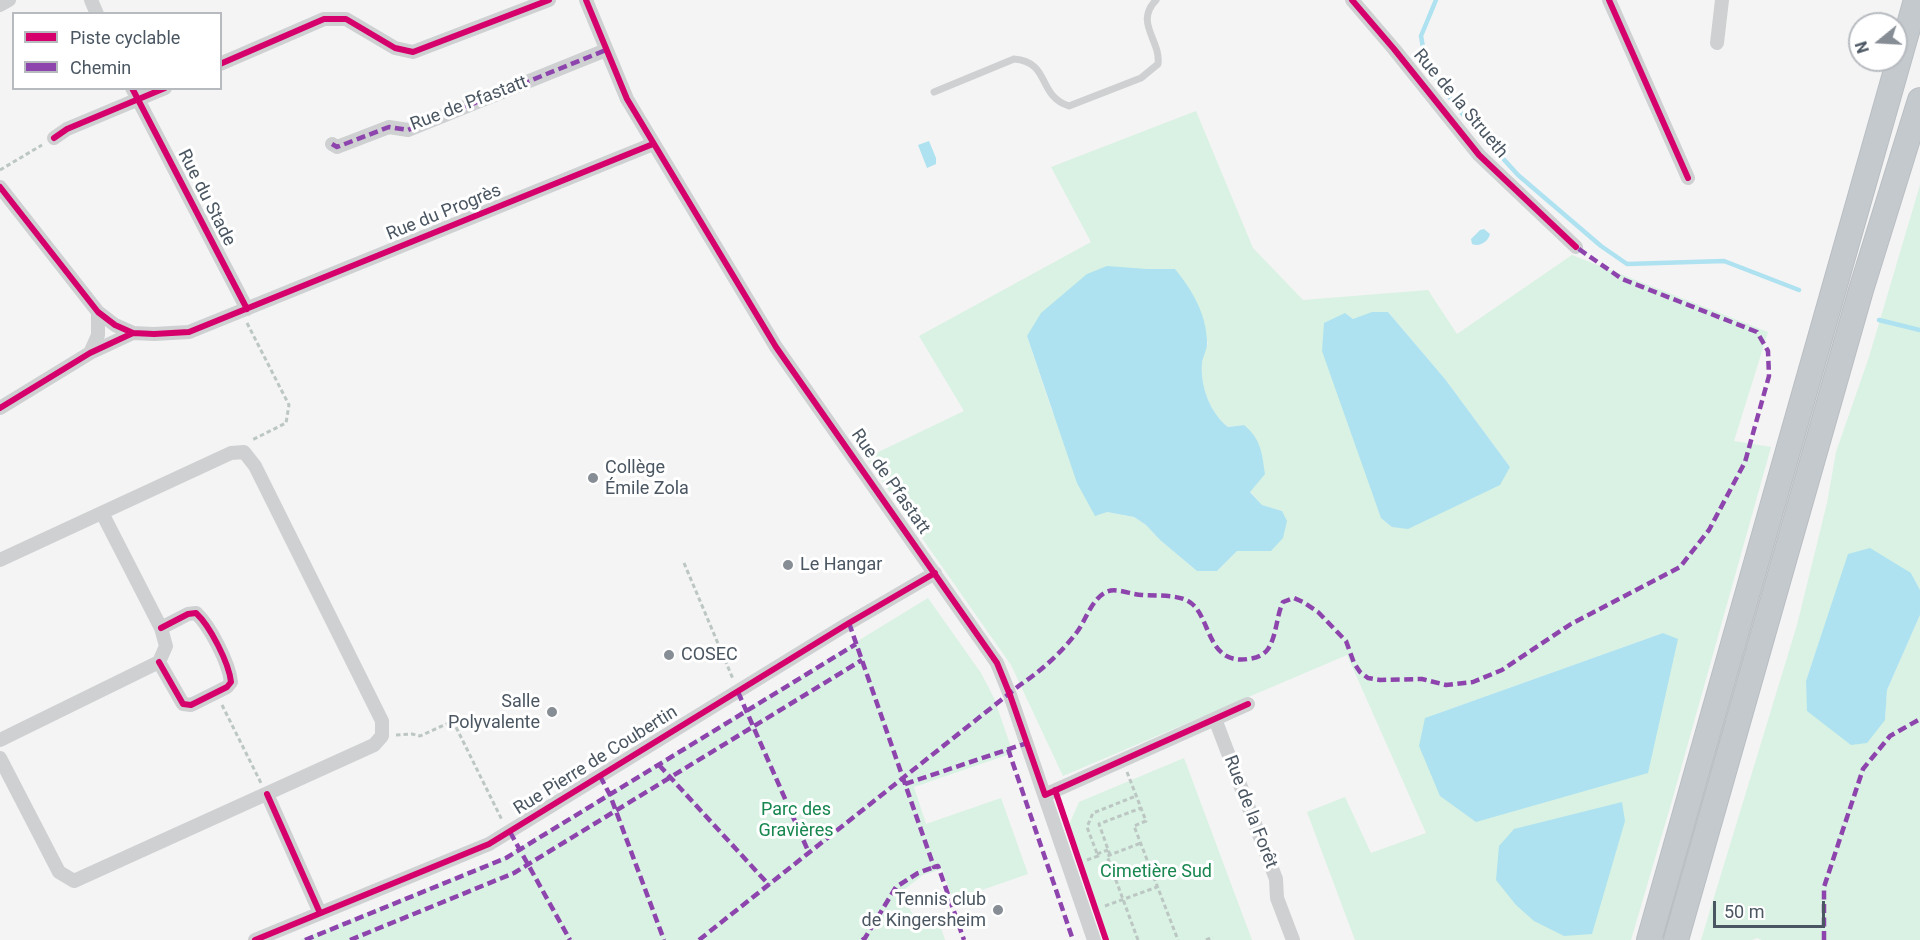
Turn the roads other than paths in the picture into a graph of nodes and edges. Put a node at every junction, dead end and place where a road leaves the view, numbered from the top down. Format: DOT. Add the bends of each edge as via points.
graph roads {
  1 [pos="9,0"];
  2 [pos="549,0"];
  3 [pos="586,0"];
  4 [pos="1156,0"];
  5 [pos="1352,0"];
  6 [pos="1609,0"];
  7 [pos="1722,0"];
  8 [pos="1916,0"];
  9 [pos="0,5"];
  10 [pos="1717,43"];
  11 [pos="606,50"];
  12 [pos="222,63"];
  13 [pos="155,90"];
  14 [pos="933,92"];
  15 [pos="135,94"];
  16 [pos="1920,100"];
  17 [pos="54,138"];
  18 [pos="332,144"];
  19 [pos="653,144"];
  20 [pos="1688,178"];
  21 [pos="2,193"];
  22 [pos="1576,247"];
  23 [pos="247,309"];
  24 [pos="98,312"];
  25 [pos="133,333"];
  26 [pos="90,353"];
  27 [pos="0,408"];
  28 [pos="102,513"];
  29 [pos="0,560"];
  30 [pos="935,573"];
  31 [pos="161,628"];
  32 [pos="159,662"];
  33 [pos="1248,704"];
  34 [pos="1215,719"];
  35 [pos="0,740"];
  36 [pos="0,758"];
  37 [pos="267,794"];
  38 [pos="1045,795"];
  39 [pos="320,913"];
  40 [pos="255,940"];
  41 [pos="1094,940"];
  42 [pos="1293,940"];
  43 [pos="1649,940"];
  44 [pos="1676,940"];
  1 -- 9 [label="street"];
  2 -- 12 [label="street" via="413,52 395,48 346,19 324,19"];
  3 -- 11 [label="street, Rue de Pfastatt"];
  4 -- 14 [label="lane" via="1149,7 1146,20 1159,56 1158,64 1141,78 1069,106 1052,97 1035,65 1014,59"];
  5 -- 22 [label="street, Rue de la Strueth" via="1479,155"];
  6 -- 20 [label="street"];
  7 -- 10 [label="street"];
  8 -- 43 [label="highway"];
  11 -- 18 [label="street, Rue de Pfastatt" via="408,130 389,127 337,147"];
  11 -- 19 [label="street, Rue de Pfastatt" via="627,99"];
  13 -- 15 [label="street"];
  15 -- 17 [label="street"];
  15 -- 23 [label="street, Rue du Stade"];
  16 -- 44 [label="highway" via="1861,290"];
  19 -- 23 [label="street, Rue du Progrès"];
  19 -- 30 [label="street, Rue de Pfastatt" via="776,347"];
  21 -- 24 [label="street"];
  23 -- 25 [label="street, Rue du Progrès" via="189,332"];
  24 -- 25 [label="street"];
  24 -- 26 [label="street" via="98,336"];
  25 -- 26 [label="street"];
  26 -- 27 [label="street"];
  28 -- 29 [label="street"];
  28 -- 31 [label="street"];
  28 -- 37 [label="street" via="231,453 244,452 255,466 382,721 382,736 374,745"];
  30 -- 38 [label="street, Rue de Pfastatt" via="997,663"];
  30 -- 39 [label="street, Rue Pierre de Coubertin" via="489,844"];
  31 -- 32 [label="street" via="166,646"];
  31 -- 32 [label="street" via="196,613 230,672 231,682 191,705 183,704"];
  32 -- 35 [label="street"];
  33 -- 34 [label="street"];
  34 -- 38 [label="street" via="1122,760 1092,778"];
  34 -- 42 [label="street, Rue de la Forêt" via="1276,879 1277,898"];
  36 -- 37 [label="street" via="59,872 74,881"];
  37 -- 39 [label="street"];
  38 -- 41 [label="street, Rue de Pfastatt"];
  39 -- 40 [label="street, Rue Pierre de Coubertin"];
}
